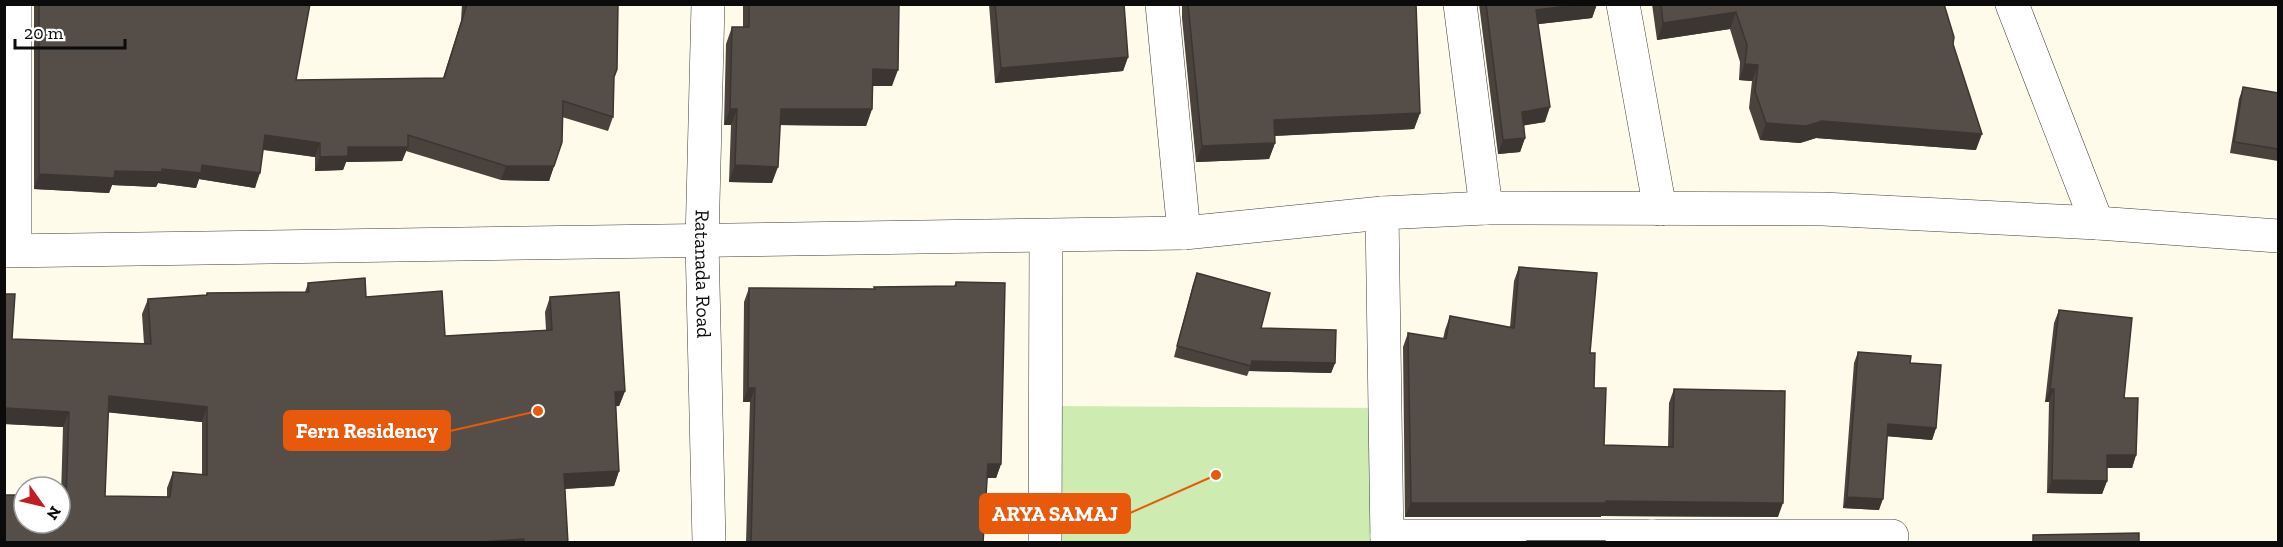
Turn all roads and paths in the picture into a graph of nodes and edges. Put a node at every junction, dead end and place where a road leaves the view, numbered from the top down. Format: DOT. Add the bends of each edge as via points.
graph roads {
  1 [pos="15,4"];
  2 [pos="708,4"];
  3 [pos="1162,4"];
  4 [pos="1460,4"];
  5 [pos="1623,4"];
  6 [pos="2012,4"];
  7 [pos="1486,208"];
  8 [pos="1660,209"];
  9 [pos="1382,213"];
  10 [pos="2097,223"];
  11 [pos="1184,233"];
  12 [pos="1046,236"];
  13 [pos="2278,236"];
  14 [pos="702,242"];
  15 [pos="10,250"];
  16 [pos="1892,536"];
  17 [pos="1387,539"];
  18 [pos="1652,539"];
  19 [pos="709,543"];
  20 [pos="1045,543"];
  1 -- 15 [label="street"];
  2 -- 14 [label="street, Ratanada Road"];
  3 -- 11 [label="street"];
  4 -- 7 [label="street"];
  5 -- 8 [label="street"];
  6 -- 10 [label="street"];
  7 -- 8 [label="street"];
  7 -- 9 [label="street"];
  8 -- 10 [label="street" via="1823,209"];
  9 -- 11 [label="street"];
  9 -- 17 [label="street"];
  10 -- 13 [label="street"];
  11 -- 12 [label="street"];
  12 -- 14 [label="street"];
  12 -- 20 [label="street"];
  14 -- 15 [label="street"];
  14 -- 19 [label="street, Ratanada Road"];
  16 -- 18 [label="street"];
  17 -- 18 [label="street"];
}
